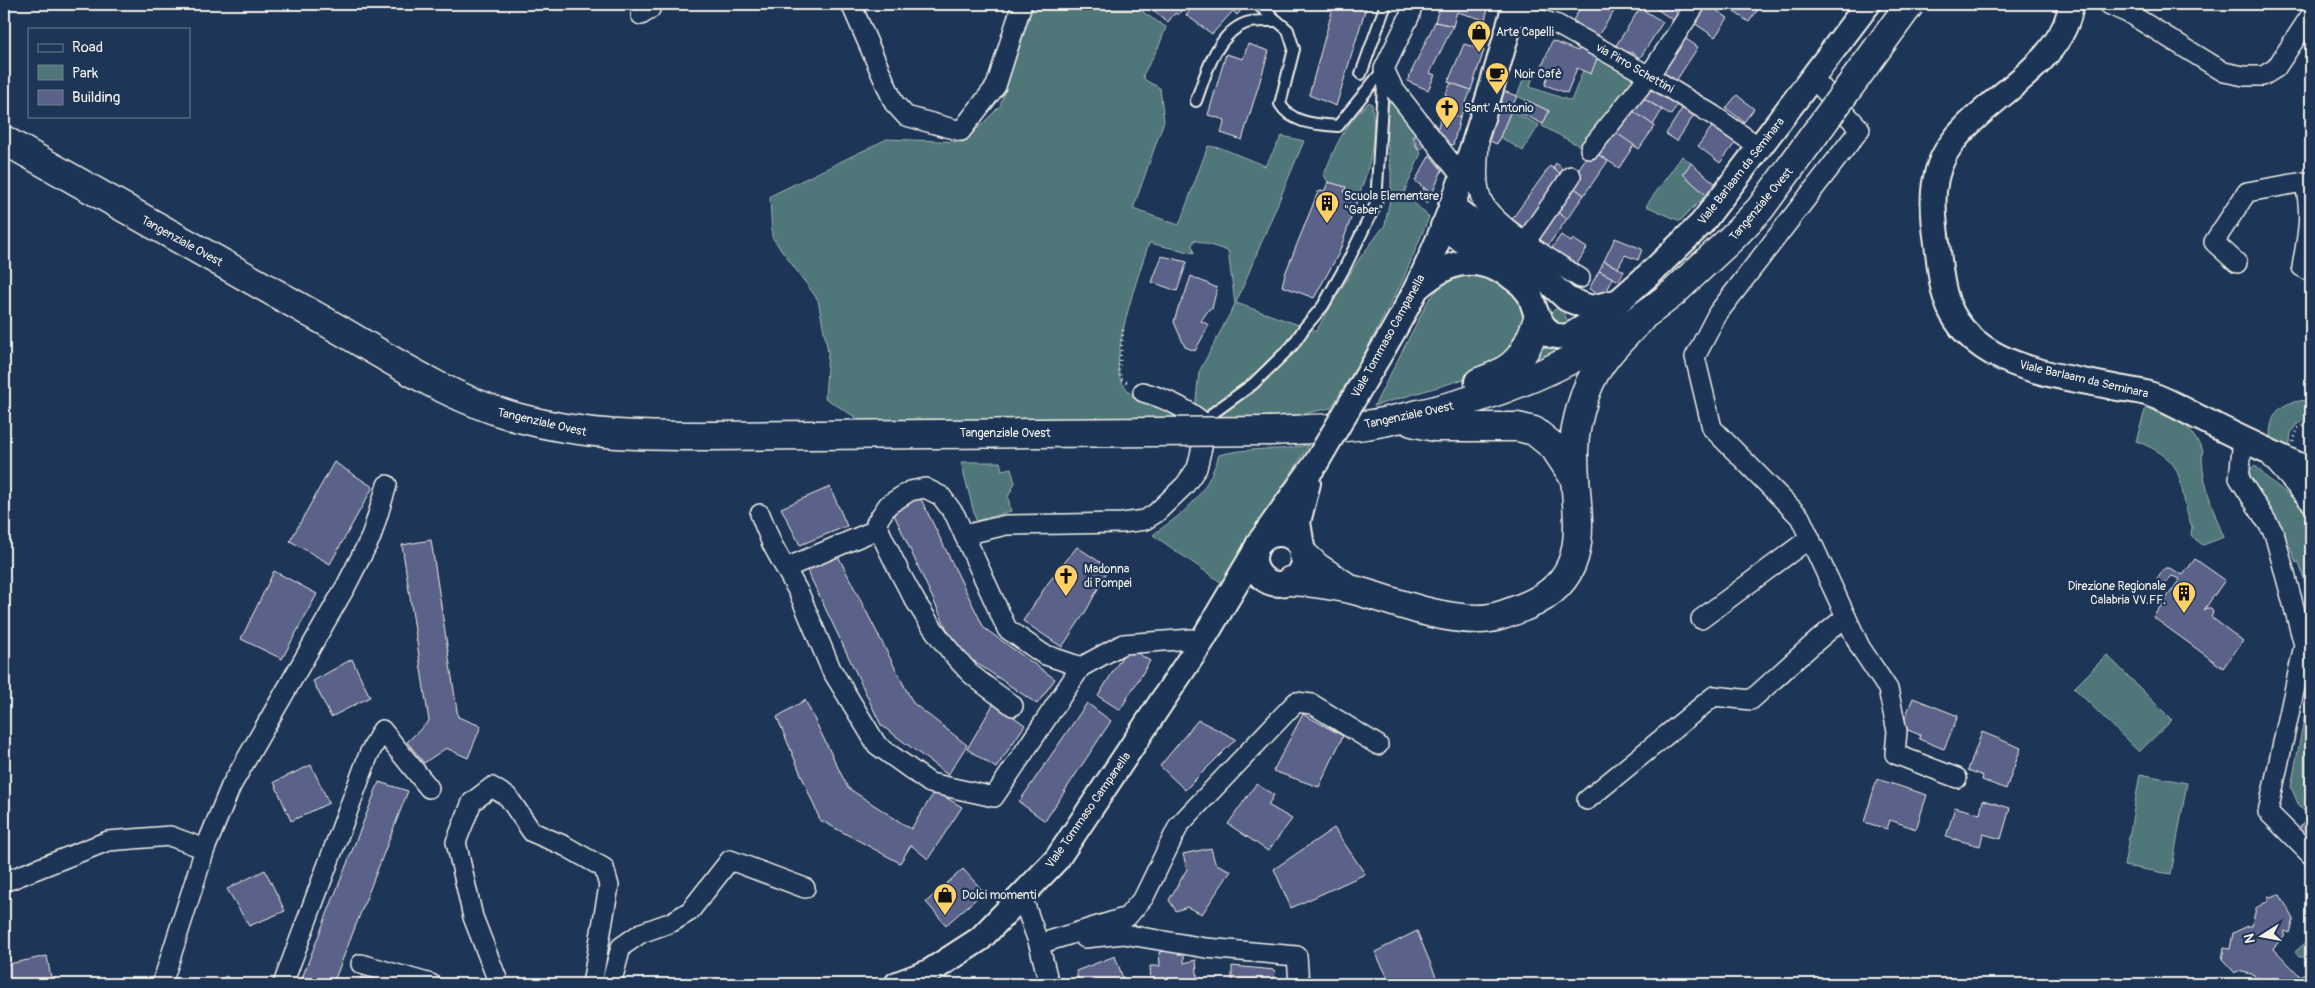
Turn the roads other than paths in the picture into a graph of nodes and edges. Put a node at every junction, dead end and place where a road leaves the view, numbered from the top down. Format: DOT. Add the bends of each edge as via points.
graph roads {
  1 [pos="851,4"];
  2 [pos="1022,4"];
  3 [pos="1257,4"];
  4 [pos="1386,4"];
  5 [pos="1412,4"];
  6 [pos="1696,4"];
  7 [pos="1868,4"];
  8 [pos="1910,4"];
  9 [pos="2071,4"];
  10 [pos="2108,4"];
  11 [pos="1514,8"];
  12 [pos="2311,15"];
  13 [pos="1277,20"];
  14 [pos="1384,69"];
  15 [pos="1361,74"];
  16 [pos="1650,76"];
  17 [pos="1812,77"];
  18 [pos="1196,100"];
  19 [pos="1482,112"];
  20 [pos="4,140"];
  21 [pos="1749,140"];
  22 [pos="1590,149"];
  23 [pos="1571,176"];
  24 [pos="1462,177"];
  25 [pos="1447,216"];
  26 [pos="1480,228"];
  27 [pos="1526,241"];
  28 [pos="2237,264"];
  29 [pos="2311,272"];
  30 [pos="1510,274"];
  31 [pos="1580,278"];
  32 [pos="1417,288"];
  33 [pos="1567,298"];
  34 [pos="1618,302"];
  35 [pos="1538,320"];
  36 [pos="1640,320"];
  37 [pos="1143,392"];
  38 [pos="1398,420"];
  39 [pos="1207,426"];
  40 [pos="2243,439"];
  41 [pos="2265,451"];
  42 [pos="1316,463"];
  43 [pos="2311,471"];
  44 [pos="1576,481"];
  45 [pos="387,485"];
  46 [pos="2311,503"];
  47 [pos="760,514"];
  48 [pos="878,529"];
  49 [pos="964,535"];
  50 [pos="1810,538"];
  51 [pos="1257,548"];
  52 [pos="1303,551"];
  53 [pos="786,568"];
  54 [pos="1282,582"];
  55 [pos="1352,590"];
  56 [pos="1217,614"];
  57 [pos="1846,617"];
  58 [pos="1700,619"];
  59 [pos="1202,641"];
  60 [pos="1081,667"];
  61 [pos="1013,706"];
  62 [pos="1378,745"];
  63 [pos="1957,778"];
  64 [pos="429,788"];
  65 [pos="1587,800"];
  66 [pos="205,849"];
  67 [pos="2311,855"];
  68 [pos="4,882"];
  69 [pos="805,888"];
  70 [pos="1022,897"];
  71 [pos="1044,942"];
  72 [pos="361,964"];
  73 [pos="162,984"];
  74 [pos="283,984"];
  75 [pos="431,984"];
  76 [pos="499,984"];
  77 [pos="592,984"];
  78 [pos="611,984"];
  79 [pos="897,984"];
  80 [pos="1049,984"];
  81 [pos="1299,984"];
  1 -- 2 [label="street" via="894,103 906,116 961,131 996,86"];
  3 -- 13 [label="lane"];
  4 -- 15 [label="lane"];
  5 -- 14 [label="street" via="1410,15"];
  6 -- 16 [label="street"];
  7 -- 17 [label="street, Viale Barlaam da Seminara"];
  8 -- 36 [label="highway, Tangenziale Ovest, bridge" via="1765,202 1732,238"];
  9 -- 40 [label="street, Viale Barlaam da Seminara" via="2066,27 2043,58 1961,132 1942,159 1934,187 1933,213 1941,277 1949,306 1962,326 1997,356 2047,373 2152,394"];
  10 -- 12 [label="street" via="2224,72 2244,76 2263,76 2276,68"];
  11 -- 16 [label="street, via Pirro Schettini" via="1558,25"];
  11 -- 19 [label="street, Viale Tommaso Campanella"];
  13 -- 14 [label="lane" via="1288,30 1294,49 1280,104 1286,114 1310,124 1338,126"];
  13 -- 18 [label="lane" via="1246,23 1222,40"];
  14 -- 24 [label="street" via="1393,88"];
  14 -- 39 [label="lane" via="1376,204 1345,267 1323,306 1292,346 1253,384 1213,413"];
  16 -- 21 [label="street, via Pirro Schettini"];
  16 -- 22 [label="street"];
  17 -- 34 [label="street, Viale Barlaam da Seminara" via="1702,223"];
  17 -- 50 [label="street" via="1860,129 1718,313 1695,358 1712,428 1800,517"];
  19 -- 24 [label="street, Viale Tommaso Campanella"];
  19 -- 27 [label="street" via="1477,167 1481,199 1490,214"];
  20 -- 38 [label="highway, Tangenziale Ovest, bridge" via="328,323 424,381 504,414 551,426 600,434 709,436 1270,431"];
  23 -- 27 [label="street"];
  24 -- 25 [label="street, Viale Tommaso Campanella"];
  24 -- 26 [label="street" via="1466,196"];
  25 -- 26 [label="street"];
  25 -- 30 [label="street"];
  25 -- 32 [label="street, Viale Tommaso Campanella"];
  26 -- 33 [label="street" via="1522,258"];
  27 -- 31 [label="street"];
  28 -- 29 [label="street" via="2214,242 2247,192 2304,182 2310,222 2302,267"];
  30 -- 32 [label="street" via="1480,262 1466,262 1433,274"];
  30 -- 35 [label="street" via="1530,295"];
  32 -- 42 [label="street, Viale Tommaso Campanella, bridge"];
  33 -- 34 [label="street" via="1591,308"];
  33 -- 35 [label="street" via="1549,302"];
  34 -- 35 [label="street, Viale Barlaam da Seminara" via="1602,316 1565,337 1551,335"];
  35 -- 38 [label="highway" via="1521,359 1512,367 1447,392"];
  36 -- 38 [label="highway, Tangenziale Ovest" via="1590,351 1529,381 1468,402"];
  36 -- 44 [label="highway" via="1607,354 1586,392 1574,449"];
  37 -- 39 [label="street" via="1164,398 1196,415"];
  38 -- 44 [label="highway" via="1435,427 1498,426 1534,431 1554,447"];
  39 -- 49 [label="street" via="1197,468 1185,485 1144,520 1006,525"];
  40 -- 41 [label="street, Viale Barlaam da Seminara"];
  40 -- 67 [label="street" via="2239,478 2274,533 2304,645 2268,812"];
  41 -- 43 [label="street, Viale Barlaam da Seminara"];
  41 -- 46 [label="street"];
  42 -- 51 [label="street, Viale Tommaso Campanella"];
  42 -- 52 [label="street, Viale Tommaso Campanella" via="1298,522"];
  44 -- 55 [label="highway" via="1577,547 1557,586 1537,601 1498,617 1479,619 1429,612"];
  45 -- 66 [label="street" via="371,537 231,786"];
  47 -- 53 [label="street"];
  48 -- 49 [label="street" via="876,523 888,505 910,491 925,488 941,496"];
  48 -- 53 [label="street"];
  48 -- 61 [label="street" via="924,618 971,673"];
  49 -- 60 [label="street" via="1008,629 1043,654"];
  50 -- 57 [label="street"];
  50 -- 58 [label="street"];
  51 -- 52 [label="street" via="1265,538 1281,533 1289,535"];
  51 -- 54 [label="street" via="1257,569 1267,581"];
  51 -- 56 [label="street, Viale Tommaso Campanella"];
  52 -- 54 [label="street" via="1301,571"];
  52 -- 55 [label="highway" via="1318,568"];
  53 -- 60 [label="street" via="831,669 877,745 930,783 994,797"];
  54 -- 55 [label="highway"];
  54 -- 56 [label="street, Viale Tommaso Campanella" via="1247,592"];
  56 -- 59 [label="street, Viale Tommaso Campanella"];
  57 -- 63 [label="street" via="1860,647 1888,689 1897,731 1895,754"];
  57 -- 65 [label="street" via="1751,700 1714,696"];
  59 -- 60 [label="street" via="1123,644"];
  59 -- 70 [label="street, Viale Tommaso Campanella" via="1057,859"];
  62 -- 71 [label="street" via="1312,704 1296,702 1179,825 1144,898 1127,917"];
  64 -- 74 [label="street" via="382,730 369,754"];
  66 -- 68 [label="street" via="170,836 108,841"];
  66 -- 73 [label="street"];
  69 -- 78 [label="street" via="730,860 690,911 672,922 641,933 622,947"];
  70 -- 71 [label="street"];
  70 -- 79 [label="street, Viale Tommaso Campanella" via="980,939 929,972"];
  71 -- 80 [label="street"];
  71 -- 81 [label="street" via="1123,934 1206,948 1297,956"];
  72 -- 75 [label="street"];
  76 -- 77 [label="street" via="474,917 456,842 472,802 492,787 508,797 532,832 604,868 609,886"];
}
